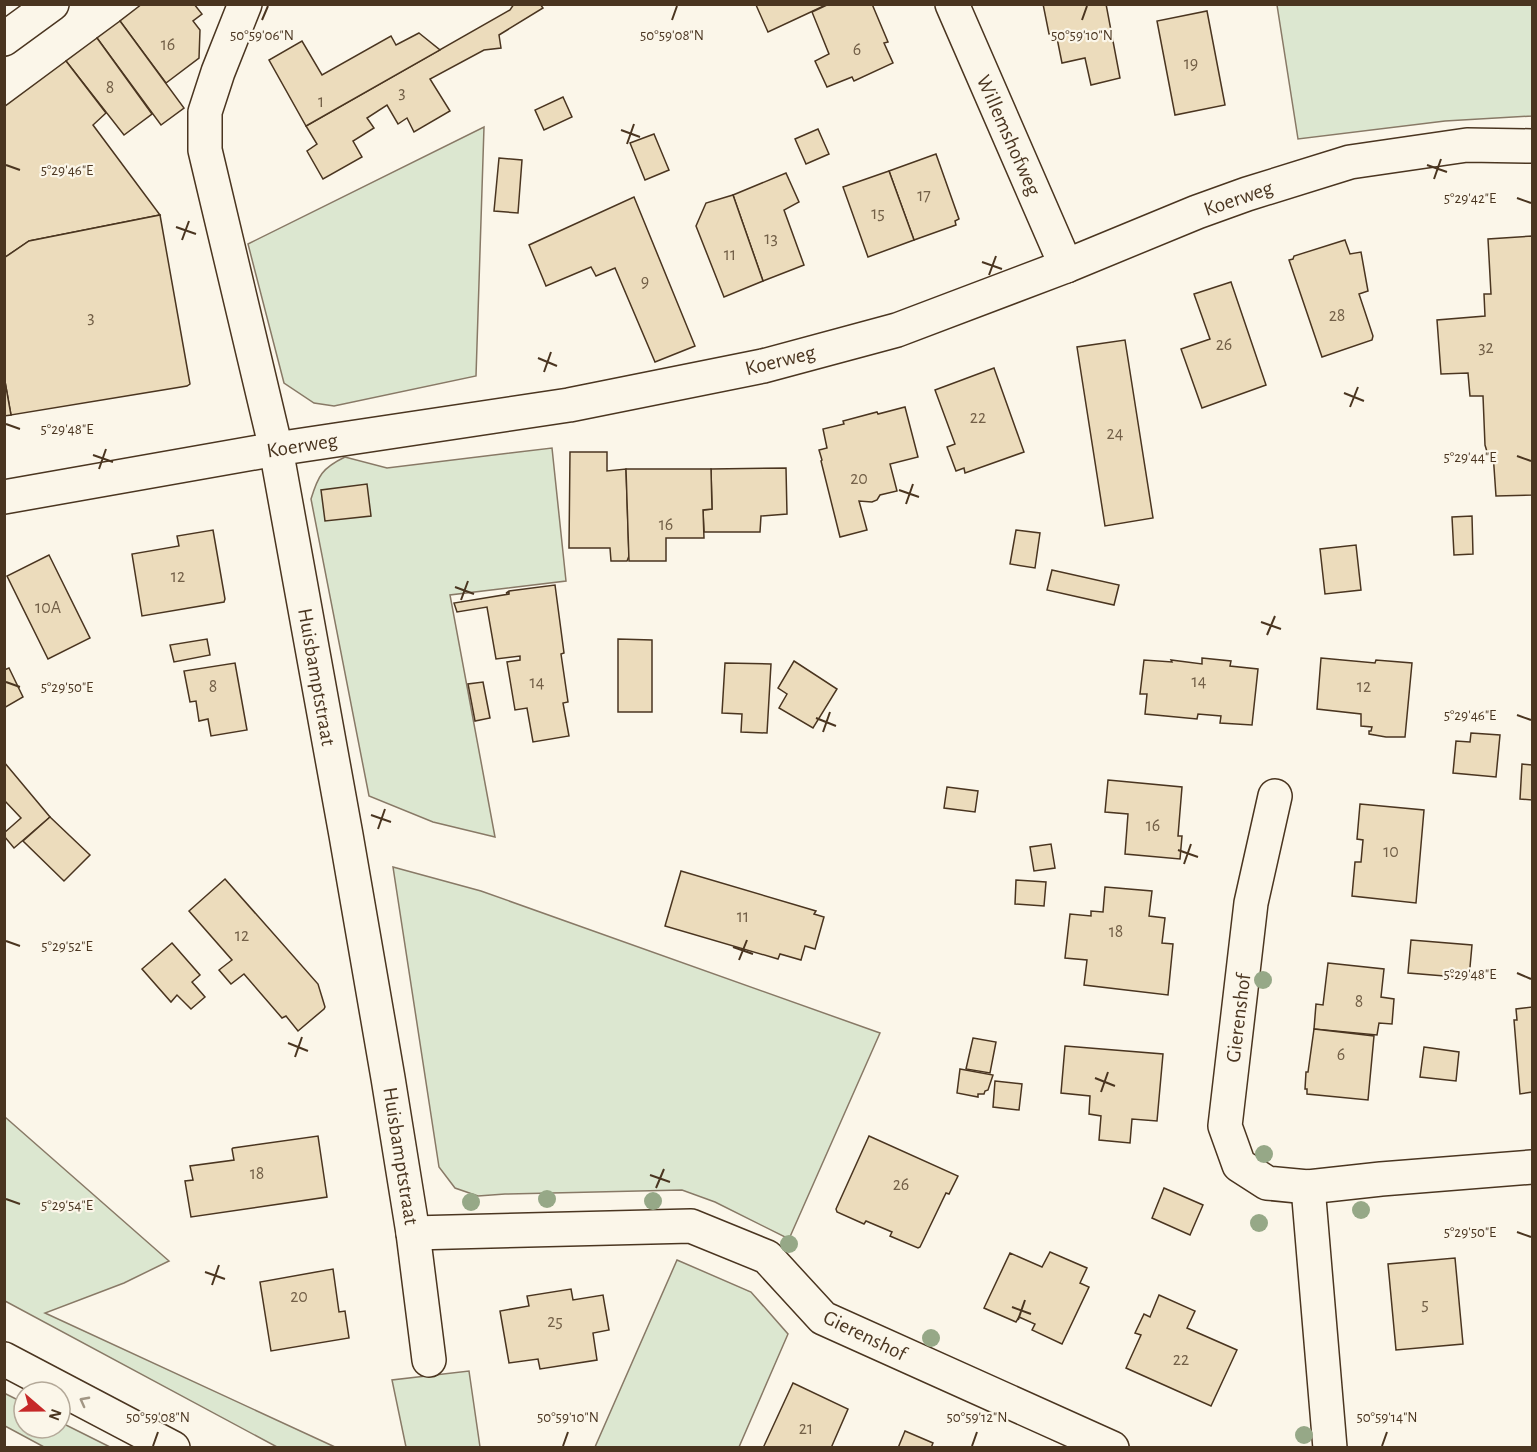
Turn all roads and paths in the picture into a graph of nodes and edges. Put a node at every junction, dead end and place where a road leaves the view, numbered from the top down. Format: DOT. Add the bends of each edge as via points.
graph roads {
  1 [pos="52,4"];
  2 [pos="245,4"];
  3 [pos="952,4"];
  4 [pos="4,39"];
  5 [pos="1533,146"];
  6 [pos="1066,267"];
  7 [pos="276,449"];
  8 [pos="4,497"];
  9 [pos="1275,796"];
  10 [pos="1533,1167"];
  11 [pos="1308,1187"];
  12 [pos="413,1233"];
  13 [pos="4,1359"];
  14 [pos="429,1360"];
  15 [pos="173,1448"];
  16 [pos="1112,1448"];
  17 [pos="1330,1448"];
  1 -- 4 [label="main road"];
  2 -- 7 [label="main road, Huisbamptstraat" via="205,112 206,150"];
  3 -- 6 [label="main road, Willemshofweg"];
  5 -- 6 [label="main road, Koerweg" via="1467,145 1350,162 1197,212"];
  6 -- 7 [label="main road, Koerweg" via="897,330 763,366 569,405"];
  7 -- 8 [label="main road, Koerweg"];
  7 -- 12 [label="main road, Huisbamptstraat"];
  9 -- 11 [label="main road, Gierenshof" via="1251,903 1225,1126 1239,1165 1267,1183"];
  10 -- 11 [label="main road, Gierenshof"];
  11 -- 17 [label="main road"];
  12 -- 14 [label="main road, Huisbamptstraat"];
  12 -- 16 [label="main road, Gierenshof" via="691,1226 767,1257 823,1318"];
  15 -- 13 [label="main road, one-way"];
}
